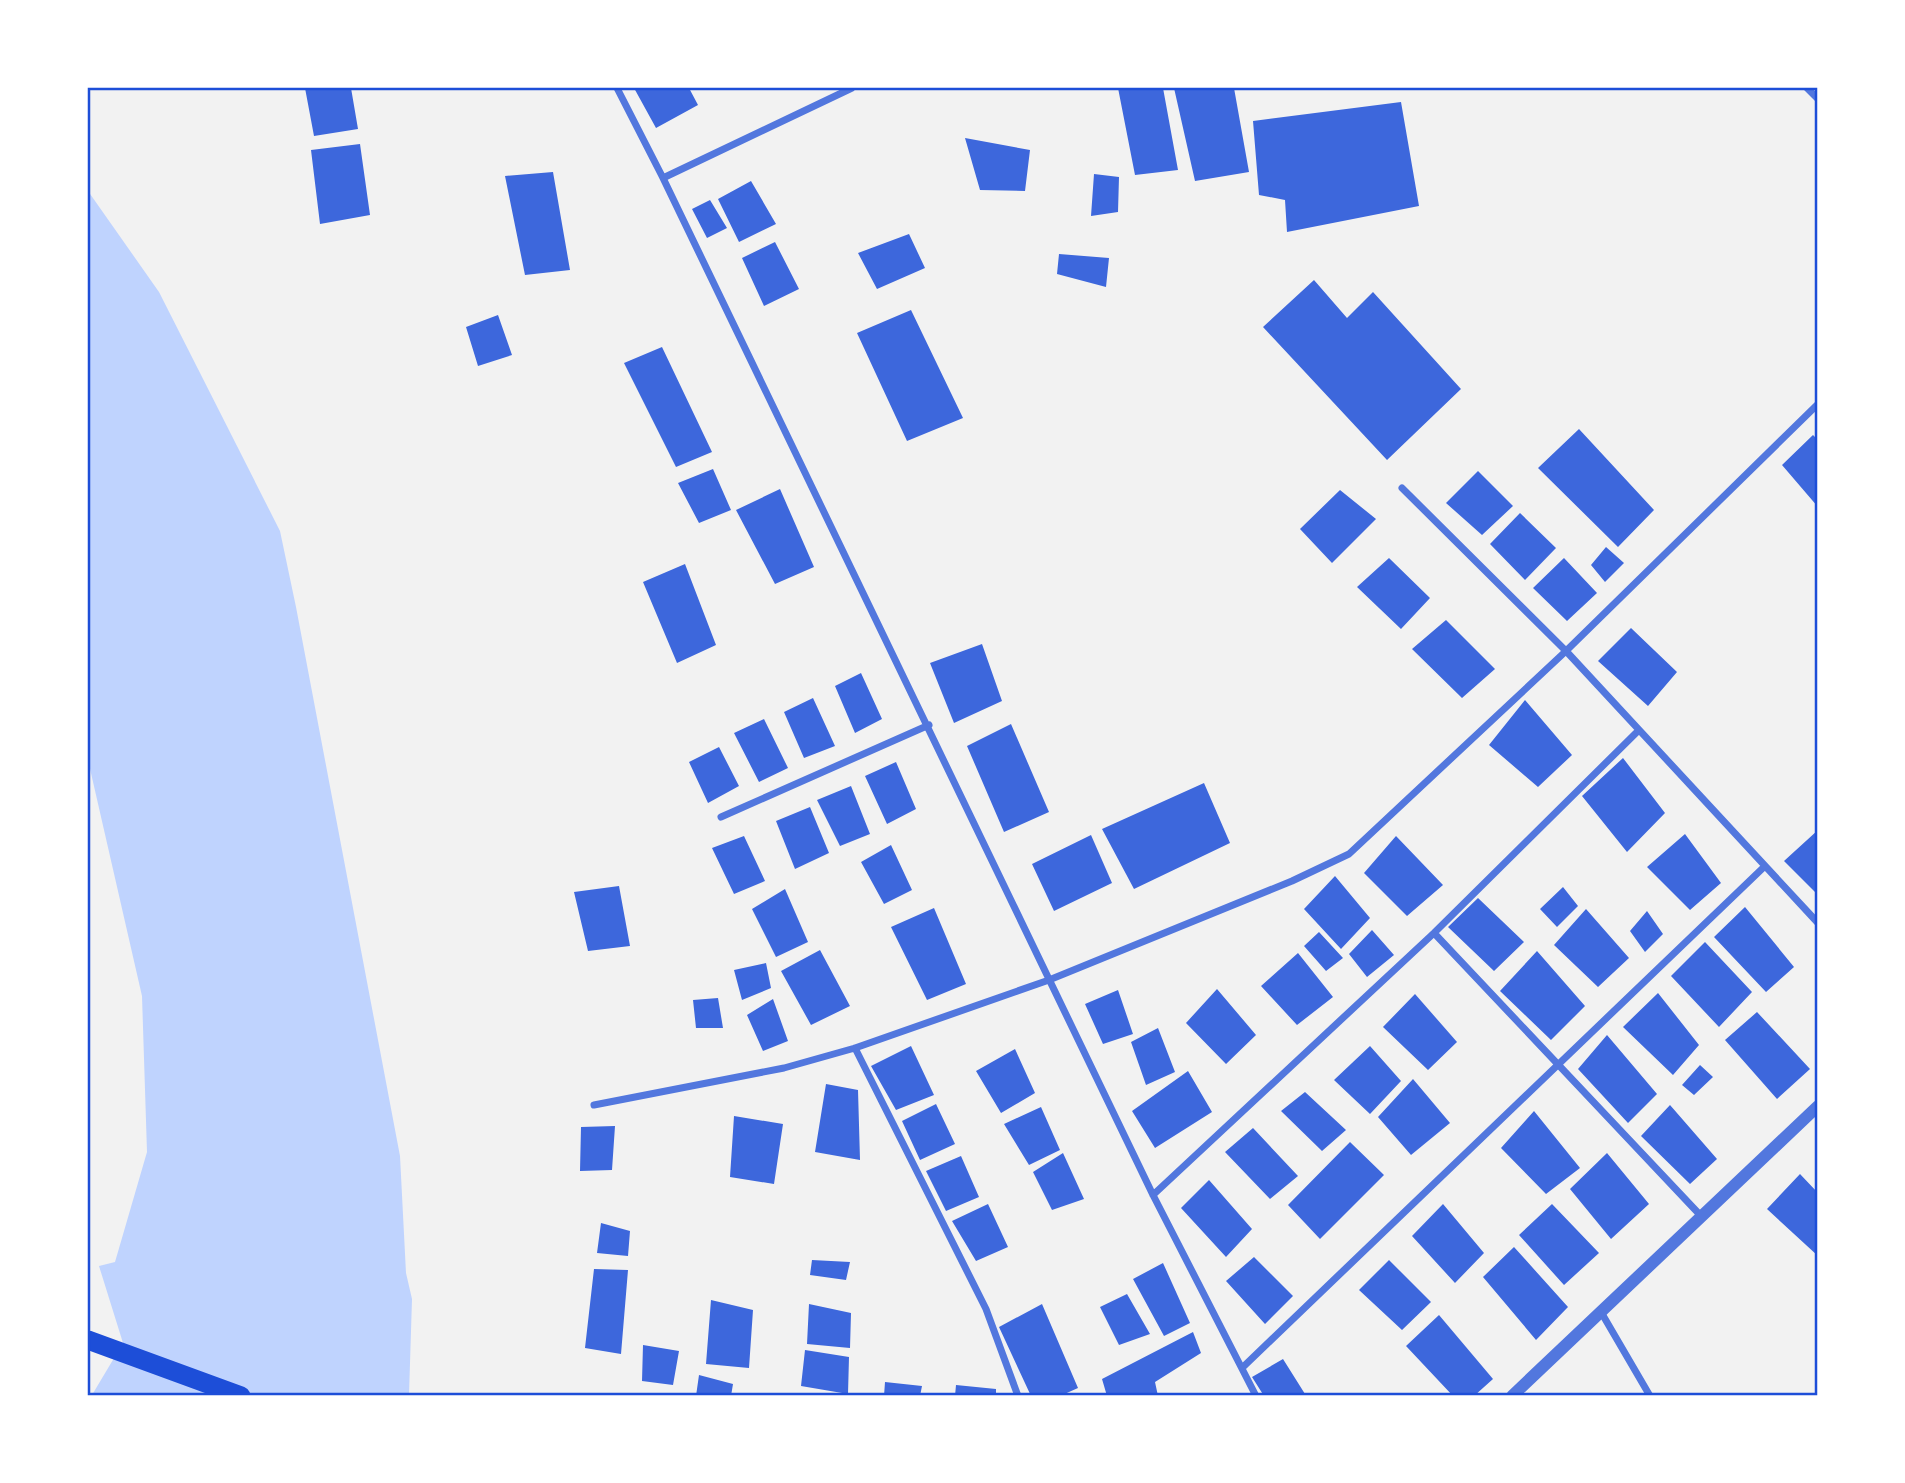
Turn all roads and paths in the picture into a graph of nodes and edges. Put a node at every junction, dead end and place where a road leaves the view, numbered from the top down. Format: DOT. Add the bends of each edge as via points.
graph roads {
  1 [pos="617,88"];
  2 [pos="852,88"];
  3 [pos="1807,88"];
  4 [pos="1818,99"];
  5 [pos="663,178"];
  6 [pos="1818,404"];
  7 [pos="1402,488"];
  8 [pos="1566,651"];
  9 [pos="929,725"];
  10 [pos="1639,730"];
  11 [pos="721,817"];
  12 [pos="1765,866"];
  13 [pos="1818,923"];
  14 [pos="1434,933"];
  15 [pos="1049,980"];
  16 [pos="855,1048"];
  17 [pos="1557,1065"];
  18 [pos="594,1105"];
  19 [pos="1818,1106"];
  20 [pos="1153,1195"];
  21 [pos="1702,1217"];
  22 [pos="1601,1312"];
  23 [pos="88,1340"];
  24 [pos="1241,1368"];
  25 [pos="240,1395"];
  26 [pos="1018,1395"];
  27 [pos="1256,1395"];
  28 [pos="1513,1395"];
  29 [pos="1650,1395"];
  1 -- 5 [label="street"];
  2 -- 5 [label="street"];
  3 -- 4 [label="street"];
  5 -- 9 [label="street"];
  6 -- 8 [label="street"];
  7 -- 8 [label="street"];
  8 -- 10 [label="street"];
  8 -- 15 [label="street" via="1349,854"];
  9 -- 11 [label="street"];
  9 -- 15 [label="street"];
  10 -- 12 [label="street"];
  10 -- 14 [label="street"];
  12 -- 13 [label="street"];
  12 -- 17 [label="street"];
  14 -- 17 [label="street"];
  14 -- 20 [label="street"];
  15 -- 16 [label="street"];
  15 -- 20 [label="street"];
  16 -- 18 [label="street" via="784,1068"];
  16 -- 26 [label="street" via="986,1309"];
  17 -- 21 [label="street"];
  17 -- 24 [label="street"];
  19 -- 21 [label="street"];
  20 -- 24 [label="street"];
  21 -- 22 [label="street"];
  22 -- 28 [label="street"];
  22 -- 29 [label="street"];
  23 -- 25 [label="highway"];
  24 -- 27 [label="street"];
}
